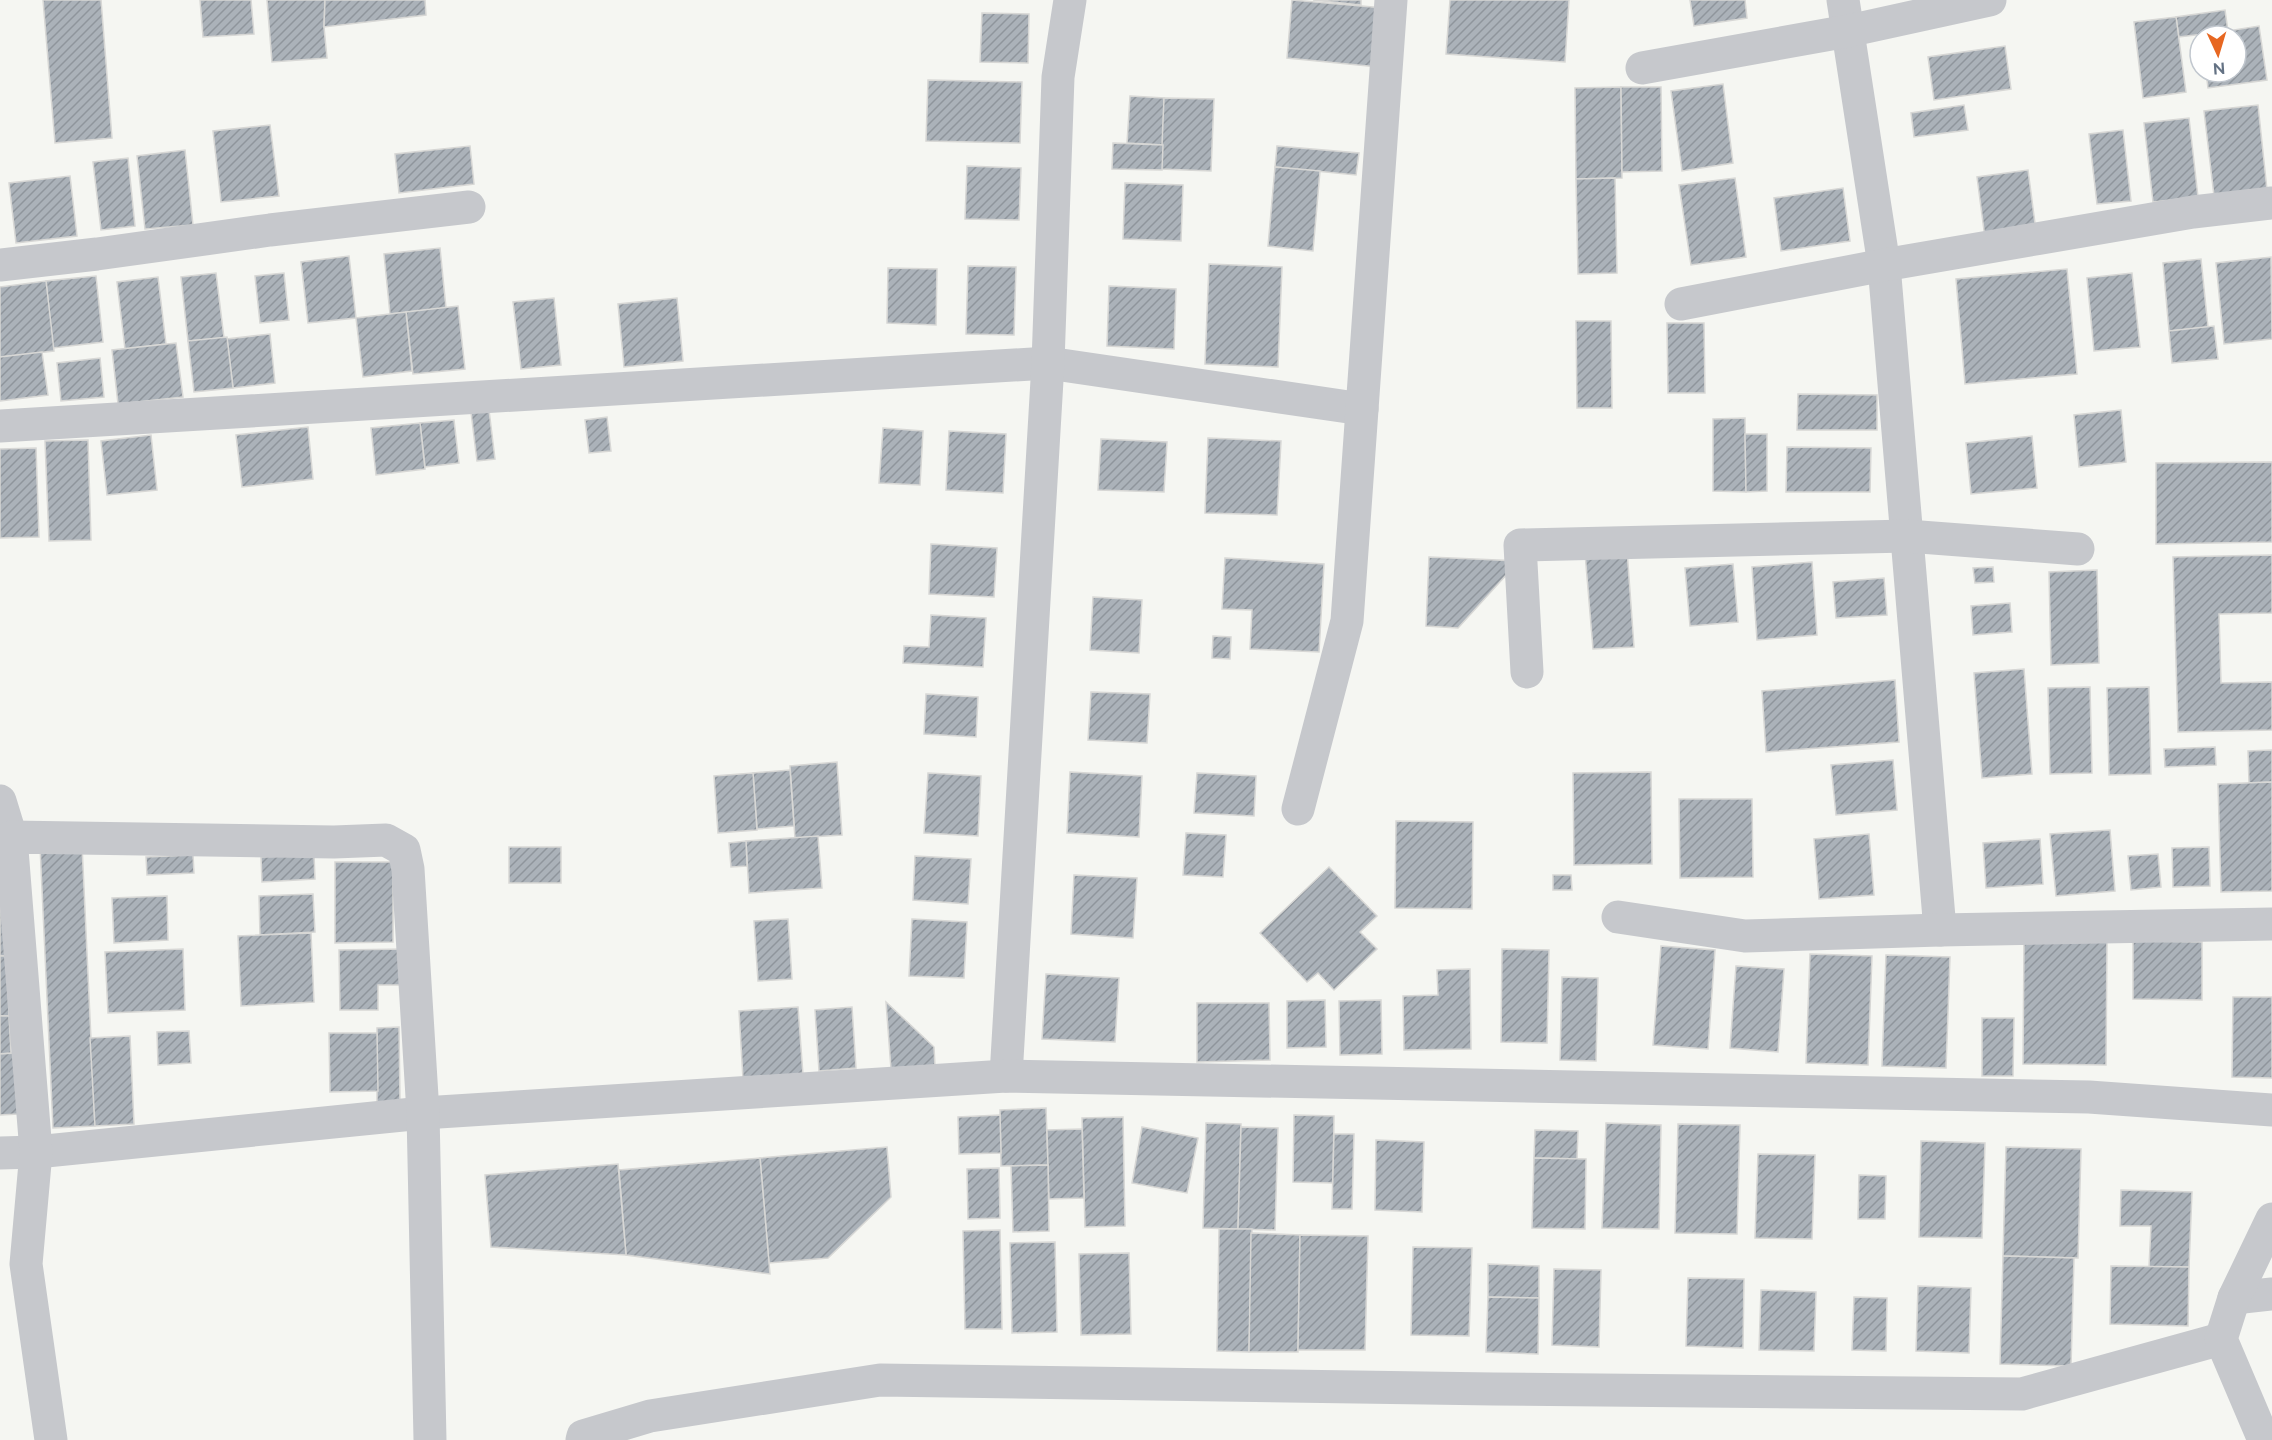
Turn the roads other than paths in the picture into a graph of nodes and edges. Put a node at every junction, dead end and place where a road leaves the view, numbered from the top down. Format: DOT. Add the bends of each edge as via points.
graph roads {
  1 [pos="1070,0"];
  2 [pos="1391,0"];
  3 [pos="1990,0"];
  4 [pos="1846,16"];
  5 [pos="1642,68"];
  6 [pos="2272,203"];
  7 [pos="469,207"];
  8 [pos="0,265"];
  9 [pos="1884,265"];
  10 [pos="1681,304"];
  11 [pos="1048,363"];
  12 [pos="1362,409"];
  13 [pos="0,426"];
  14 [pos="1907,536"];
  15 [pos="2078,549"];
  16 [pos="1527,672"];
  17 [pos="0,801"];
  18 [pos="1298,809"];
  19 [pos="11,837"];
  20 [pos="1618,917"];
  21 [pos="2272,924"];
  22 [pos="1940,930"];
  23 [pos="1006,1076"];
  24 [pos="2272,1110"];
  25 [pos="423,1113"];
  26 [pos="36,1152"];
  27 [pos="0,1153"];
  28 [pos="2272,1219"];
  29 [pos="2272,1294"];
  30 [pos="2234,1298"];
  31 [pos="2221,1339"];
  32 [pos="51,1440"];
  33 [pos="430,1440"];
  34 [pos="582,1440"];
  35 [pos="2264,1440"];
  1 -- 11 [label="street" via="1058,76"];
  2 -- 12 [label="street"];
  3 -- 4 [label="street"];
  4 -- 5 [label="street"];
  4 -- 9 [label="street"];
  6 -- 9 [label="street" via="2193,212"];
  7 -- 8 [label="street"];
  9 -- 10 [label="street"];
  9 -- 14 [label="street"];
  11 -- 12 [label="street"];
  11 -- 13 [label="street"];
  11 -- 23 [label="street"];
  12 -- 18 [label="street" via="1347,621"];
  14 -- 15 [label="street"];
  14 -- 16 [label="street" via="1520,545"];
  14 -- 22 [label="street"];
  17 -- 19 [label="street"];
  19 -- 25 [label="street" via="386,840 404,850"];
  19 -- 26 [label="street"];
  20 -- 22 [label="street" via="1744,936"];
  21 -- 22 [label="street"];
  23 -- 24 [label="street" via="2089,1097"];
  23 -- 25 [label="street"];
  25 -- 26 [label="street"];
  25 -- 33 [label="street"];
  26 -- 27 [label="street"];
  26 -- 32 [label="street" via="26,1264"];
  28 -- 30 [label="street"];
  29 -- 30 [label="street"];
  30 -- 31 [label="street"];
  31 -- 34 [label="street" via="2022,1394 880,1380 650,1416 583,1436"];
  31 -- 35 [label="street"];
}
